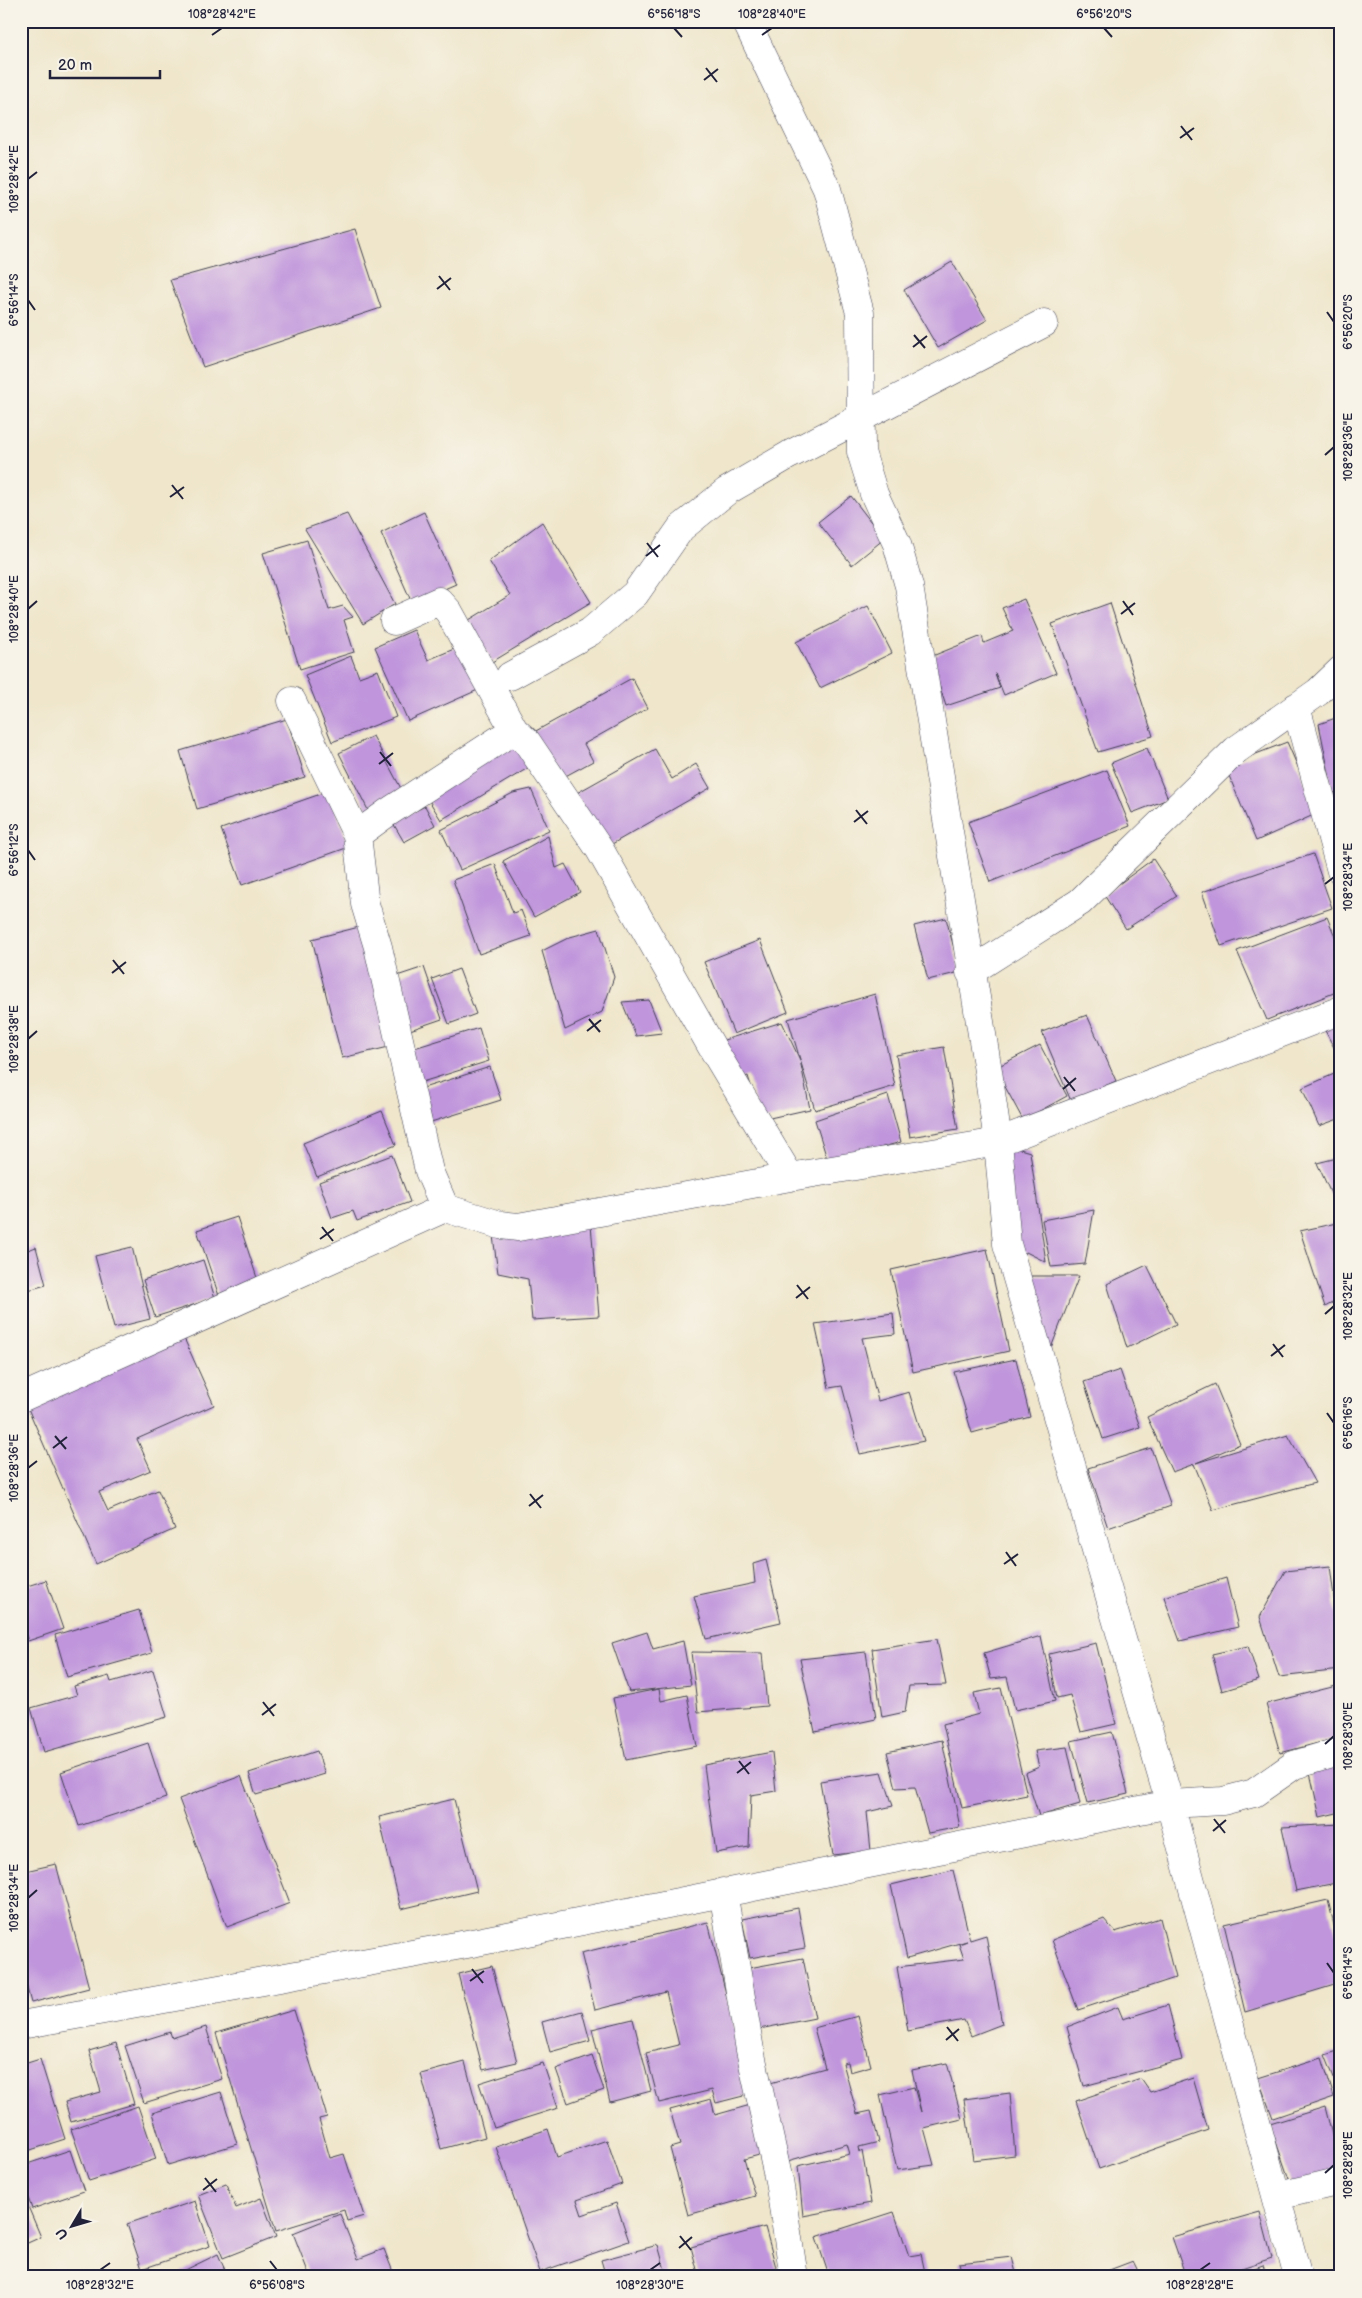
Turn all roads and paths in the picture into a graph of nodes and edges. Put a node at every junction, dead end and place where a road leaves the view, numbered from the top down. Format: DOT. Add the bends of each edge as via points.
graph roads {
  1 [pos="746,21"];
  2 [pos="1044,323"];
  3 [pos="861,418"];
  4 [pos="394,621"];
  5 [pos="1341,670"];
  6 [pos="510,676"];
  7 [pos="292,700"];
  8 [pos="1296,708"];
  9 [pos="514,730"];
  10 [pos="357,835"];
  11 [pos="1341,871"];
  12 [pos="970,972"];
  13 [pos="1341,1010"];
  14 [pos="998,1142"];
  15 [pos="790,1177"];
  16 [pos="445,1208"];
  17 [pos="21,1398"];
  18 [pos="1341,1751"];
  19 [pos="1170,1804"];
  20 [pos="724,1892"];
  21 [pos="21,2025"];
  22 [pos="1341,2181"];
  23 [pos="1278,2196"];
  24 [pos="794,2277"];
  25 [pos="1298,2277"];
  1 -- 3 [label="street" via="827,189 860,313"];
  2 -- 3 [label="street"];
  3 -- 6 [label="street" via="727,492 681,528 635,594 590,632"];
  3 -- 12 [label="street" via="861,452 874,494 897,544 909,586"];
  4 -- 9 [label="street" via="439,601"];
  5 -- 8 [label="street"];
  7 -- 10 [label="street"];
  8 -- 11 [label="street"];
  8 -- 12 [label="street" via="1236,750 1080,902"];
  9 -- 10 [label="street"];
  9 -- 15 [label="street" via="527,742 600,850"];
  10 -- 16 [label="street" via="365,904 378,947 429,1172"];
  12 -- 14 [label="street"];
  13 -- 14 [label="street"];
  14 -- 15 [label="street"];
  14 -- 19 [label="street" via="1007,1244"];
  15 -- 16 [label="street" via="518,1227 500,1225"];
  16 -- 17 [label="street"];
  18 -- 19 [label="street" via="1294,1765 1254,1793 1223,1801"];
  19 -- 20 [label="street"];
  19 -- 23 [label="street"];
  20 -- 21 [label="street" via="467,1944"];
  20 -- 24 [label="street" via="750,2050 779,2180"];
  22 -- 23 [label="street"];
  23 -- 25 [label="street"];
}
